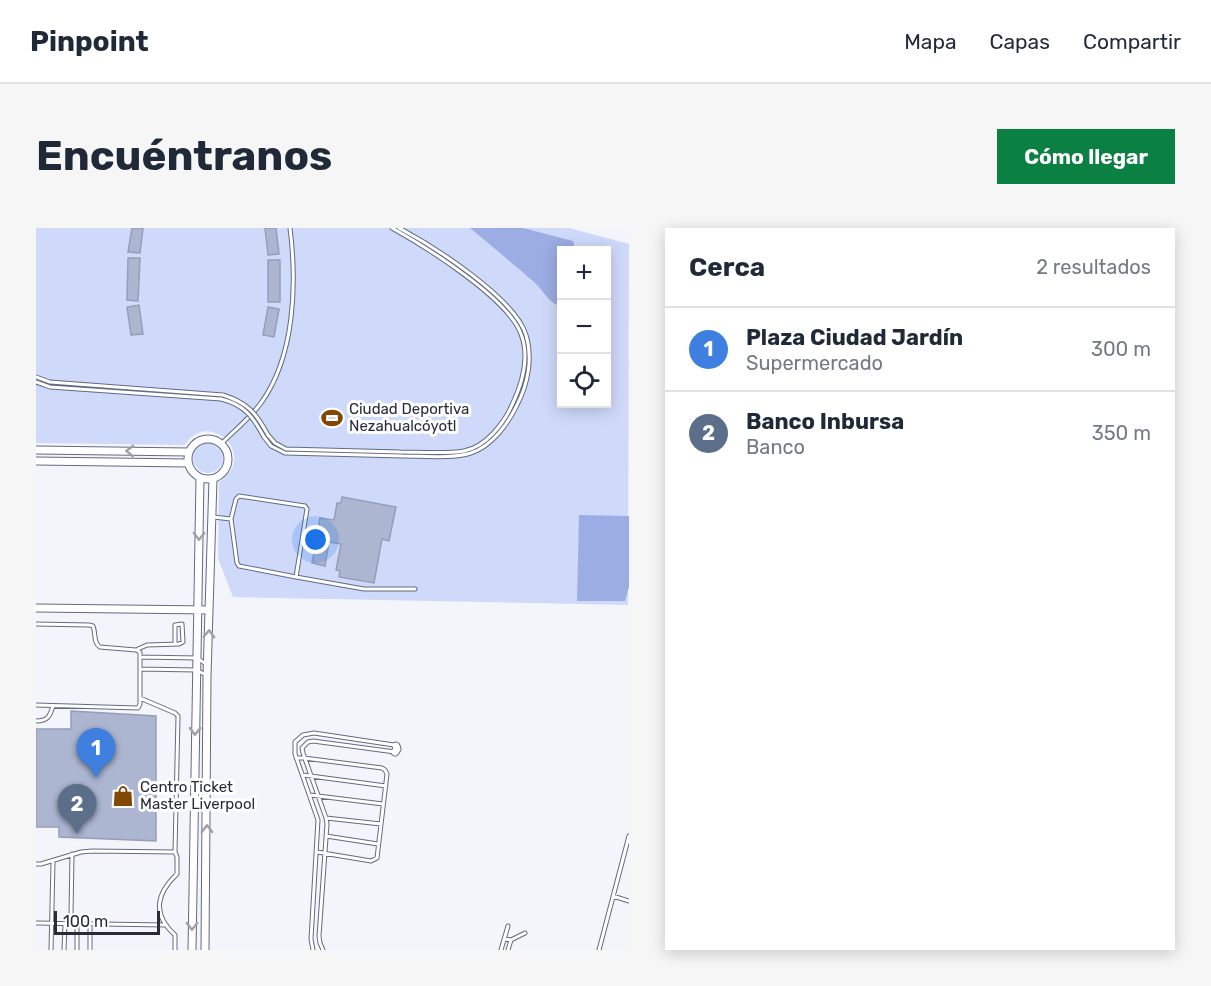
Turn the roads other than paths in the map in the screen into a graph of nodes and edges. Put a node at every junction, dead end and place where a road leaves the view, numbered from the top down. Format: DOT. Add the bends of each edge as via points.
graph roads {
  1 [pos="290,228"];
  2 [pos="392,228"];
  3 [pos="399,228"];
  4 [pos="36,379"];
  5 [pos="266,436"];
  6 [pos="222,443"];
  7 [pos="36,450"];
  8 [pos="189,452"];
  9 [pos="36,461"];
  10 [pos="188,463"];
  11 [pos="200,478"];
  12 [pos="213,478"];
  13 [pos="212,517"];
  14 [pos="231,519"];
  15 [pos="296,577"];
  16 [pos="415,589"];
  17 [pos="36,608"];
  18 [pos="198,610"];
  19 [pos="209,610"];
  20 [pos="36,624"];
  21 [pos="175,644"];
  22 [pos="136,650"];
  23 [pos="140,657"];
  24 [pos="197,658"];
  25 [pos="208,666"];
  26 [pos="140,669"];
  27 [pos="196,670"];
  28 [pos="207,676"];
  29 [pos="140,698"];
  30 [pos="36,705"];
  31 [pos="53,706"];
  32 [pos="36,721"];
  33 [pos="296,758"];
  34 [pos="304,758"];
  35 [pos="303,775"];
  36 [pos="311,776"];
  37 [pos="386,786"];
  38 [pos="310,795"];
  39 [pos="318,796"];
  40 [pos="384,804"];
  41 [pos="326,818"];
  42 [pos="381,824"];
  43 [pos="326,836"];
  44 [pos="629,836"];
  45 [pos="378,844"];
  46 [pos="175,852"];
  47 [pos="317,852"];
  48 [pos="72,854"];
  49 [pos="324,854"];
  50 [pos="194,855"];
  51 [pos="206,856"];
  52 [pos="53,861"];
  53 [pos="36,864"];
  54 [pos="613,896"];
  55 [pos="629,901"];
  56 [pos="71,915"];
  57 [pos="36,923"];
  58 [pos="51,924"];
  59 [pos="65,924"];
  60 [pos="77,924"];
  61 [pos="90,924"];
  62 [pos="166,925"];
  63 [pos="508,926"];
  64 [pos="525,933"];
  65 [pos="504,939"];
  66 [pos="511,940"];
  67 [pos="51,950"];
  68 [pos="64,950"];
  69 [pos="77,950"];
  70 [pos="90,950"];
  71 [pos="175,950"];
  72 [pos="192,950"];
  73 [pos="205,950"];
  74 [pos="313,950"];
  75 [pos="323,950"];
  76 [pos="501,950"];
  77 [pos="508,950"];
  78 [pos="599,950"];
  1 -- 6 [label="lane" via="293,281 283,359 261,404"];
  2 -- 5 [label="lane" via="474,282 514,320 521,334 524,362 510,411 483,442 463,451 286,449"];
  3 -- 5 [label="lane" via="476,279 518,318 526,333 529,362 528,377 513,413 485,446 463,455 285,453 271,446"];
  4 -- 5 [label="lane, bridge" via="233,398 258,417"];
  6 -- 8 [label="street" via="204,439"];
  6 -- 12 [label="street" via="229,460 224,472"];
  8 -- 7 [label="street, one-way"];
  8 -- 10 [label="street"];
  9 -- 10 [label="street"];
  10 -- 11 [label="street"];
  11 -- 12 [label="street"];
  11 -- 18 [label="street, one-way"];
  12 -- 13 [label="street"];
  13 -- 14 [label="lane"];
  13 -- 19 [label="street"];
  14 -- 15 [label="lane" via="238,565"];
  14 -- 15 [label="lane" via="239,496 305,506"];
  15 -- 16 [label="lane" via="364,589"];
  17 -- 18 [label="street"];
  18 -- 19 [label="street"];
  18 -- 24 [label="street"];
  25 -- 19 [label="street, one-way"];
  20 -- 22 [label="lane" via="93,626 95,642 100,647"];
  21 -- 21 [label="lane" via="183,642 182,624 176,626"];
  21 -- 22 [label="lane" via="147,645"];
  22 -- 23 [label="lane"];
  23 -- 24 [label="lane"];
  23 -- 26 [label="lane"];
  24 -- 25 [label="lane"];
  24 -- 27 [label="street"];
  25 -- 28 [label="street"];
  26 -- 27 [label="lane"];
  26 -- 29 [label="lane"];
  27 -- 28 [label="lane"];
  27 -- 50 [label="street, one-way"];
  51 -- 28 [label="street, one-way"];
  29 -- 31 [label="lane" via="136,708"];
  29 -- 46 [label="lane" via="178,716"];
  30 -- 31 [label="lane"];
  31 -- 32 [label="lane" via="49,717"];
  33 -- 34 [label="lane"];
  33 -- 34 [label="lane" via="298,738 314,733 395,749 313,741 302,748"];
  33 -- 35 [label="lane"];
  34 -- 36 [label="lane"];
  34 -- 37 [label="lane" via="382,768 387,774"];
  35 -- 36 [label="lane"];
  35 -- 38 [label="lane"];
  36 -- 37 [label="lane"];
  36 -- 39 [label="lane"];
  37 -- 40 [label="lane"];
  38 -- 39 [label="lane"];
  38 -- 47 [label="lane" via="318,820"];
  39 -- 40 [label="lane"];
  39 -- 41 [label="lane"];
  40 -- 42 [label="lane"];
  41 -- 42 [label="lane"];
  41 -- 43 [label="lane"];
  42 -- 45 [label="lane"];
  43 -- 45 [label="lane"];
  43 -- 49 [label="lane"];
  44 -- 54 [label="lane"];
  45 -- 49 [label="lane" via="376,858 370,861"];
  46 -- 48 [label="lane" via="92,850"];
  46 -- 62 [label="lane" via="177,874 160,899"];
  47 -- 49 [label="lane"];
  47 -- 74 [label="lane"];
  48 -- 52 [label="lane"];
  48 -- 56 [label="lane"];
  49 -- 75 [label="lane" via="319,936"];
  50 -- 51 [label="street"];
  50 -- 72 [label="street, one-way"];
  51 -- 73 [label="street"];
  52 -- 53 [label="lane"];
  52 -- 58 [label="lane"];
  54 -- 55 [label="lane"];
  54 -- 78 [label="lane"];
  56 -- 59 [label="lane"];
  56 -- 60 [label="lane"];
  57 -- 58 [label="lane"];
  58 -- 59 [label="lane"];
  58 -- 67 [label="lane"];
  59 -- 60 [label="lane"];
  59 -- 68 [label="lane"];
  60 -- 61 [label="lane"];
  60 -- 69 [label="lane"];
  61 -- 62 [label="lane"];
  61 -- 70 [label="lane"];
  62 -- 71 [label="lane" via="175,935"];
  63 -- 65 [label="lane"];
  64 -- 66 [label="lane"];
  65 -- 66 [label="lane"];
  65 -- 76 [label="lane"];
  66 -- 77 [label="lane"];
}
